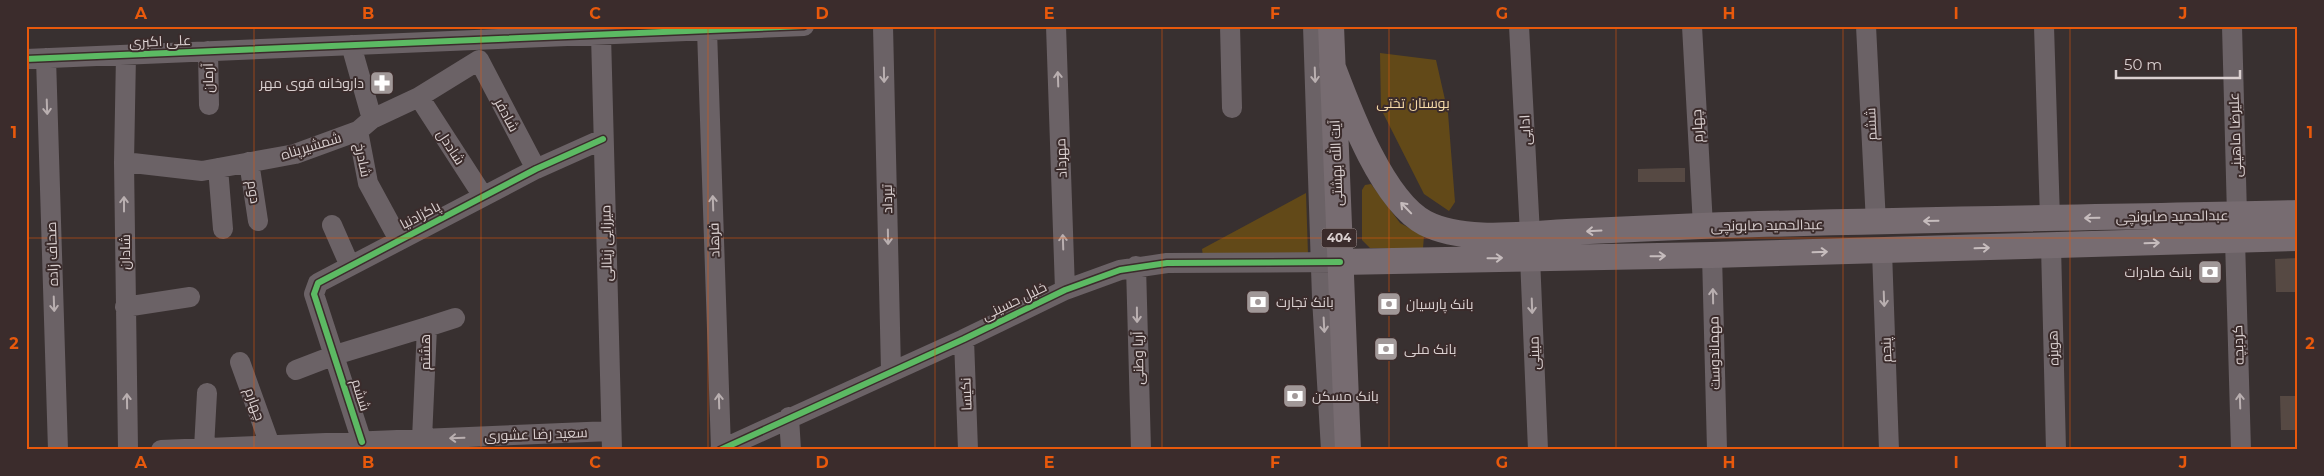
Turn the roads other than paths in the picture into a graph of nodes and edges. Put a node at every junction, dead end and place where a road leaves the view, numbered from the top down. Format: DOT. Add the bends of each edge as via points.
graph roads {
  1 [pos="804,26"];
  2 [pos="883,26"];
  3 [pos="1056,26"];
  4 [pos="1230,26"];
  5 [pos="1313,26"];
  6 [pos="1331,26"];
  7 [pos="1519,26"];
  8 [pos="1692,26"];
  9 [pos="1866,26"];
  10 [pos="2044,26"];
  11 [pos="2232,26"];
  12 [pos="707,30"];
  13 [pos="601,35"];
  14 [pos="351,45"];
  15 [pos="208,51"];
  16 [pos="126,54"];
  17 [pos="36,58"];
  18 [pos="479,60"];
  19 [pos="1332,65"];
  20 [pos="418,97"];
  21 [pos="209,105"];
  22 [pos="1232,108"];
  23 [pos="364,125"];
  24 [pos="604,138"];
  25 [pos="124,162"];
  26 [pos="249,162"];
  27 [pos="218,168"];
  28 [pos="536,169"];
  29 [pos="484,196"];
  30 [pos="2298,213"];
  31 [pos="2050,219"];
  32 [pos="258,221"];
  33 [pos="1876,222"];
  34 [pos="332,225"];
  35 [pos="1703,226"];
  36 [pos="2236,227"];
  37 [pos="223,229"];
  38 [pos="2298,238"];
  39 [pos="399,240"];
  40 [pos="1530,246"];
  41 [pos="2051,246"];
  42 [pos="1882,250"];
  43 [pos="1712,255"];
  44 [pos="1331,263"];
  45 [pos="350,266"];
  46 [pos="1136,266"];
  47 [pos="1065,290"];
  48 [pos="190,297"];
  49 [pos="125,306"];
  50 [pos="455,318"];
  51 [pos="427,327"];
  52 [pos="964,339"];
  53 [pos="335,355"];
  54 [pos="240,362"];
  55 [pos="296,370"];
  56 [pos="891,371"];
  57 [pos="207,393"];
  58 [pos="789,417"];
  59 [pos="611,441"];
  60 [pos="362,442"];
  61 [pos="411,443"];
  62 [pos="270,445"];
  63 [pos="204,448"];
  64 [pos="239,448"];
  65 [pos="58,450"];
  66 [pos="128,450"];
  67 [pos="161,450"];
  68 [pos="721,450"];
  69 [pos="791,450"];
  70 [pos="968,450"];
  71 [pos="1140,450"];
  72 [pos="1331,450"];
  73 [pos="1348,450"];
  74 [pos="1538,450"];
  75 [pos="1717,450"];
  76 [pos="1889,450"];
  77 [pos="2056,450"];
  78 [pos="2241,450"];
  1 -- 12 [label="street, علی‌ اکبری"];
  2 -- 56 [label="street, تیرداد, one-way"];
  47 -- 3 [label="street, مهرداد, one-way"];
  4 -- 22 [label="street"];
  5 -- 44 [label="street, one-way"];
  6 -- 19 [label="main road, آیت الله بهشتی / 404"];
  7 -- 40 [label="street, ادایی"];
  8 -- 35 [label="street, چهارم"];
  9 -- 33 [label="street, ششم"];
  10 -- 31 [label="street"];
  11 -- 36 [label="street, علیرضا ماهینی"];
  12 -- 13 [label="street, علی‌ اکبری"];
  68 -- 12 [label="street, فرهاد, one-way"];
  13 -- 14 [label="street, علی‌ اکبری"];
  13 -- 24 [label="street, میرزایی زینالی"];
  14 -- 15 [label="street, علی‌ اکبری"];
  14 -- 23 [label="street, شادرخ"];
  15 -- 16 [label="street, علی‌ اکبری"];
  15 -- 21 [label="street, آرمان"];
  16 -- 17 [label="street, علی‌ اکبری"];
  16 -- 25 [label="street, شادان"];
  17 -- 65 [label="street, صحاف زاده, one-way"];
  18 -- 20 [label="street, شمشیرپناه"];
  18 -- 28 [label="street, شادفر"];
  40 -- 19 [label="main road, عبدالحمید صابونچی, one-way" via="1447,232 1410,212 1395,196 1376,165"];
  19 -- 44 [label="main road, آیت الله بهشتی / 404"];
  20 -- 23 [label="street, شمشیرپناه"];
  20 -- 29 [label="street, شاددل"];
  23 -- 26 [label="street, شمشیرپناه" via="295,154"];
  23 -- 39 [label="street, شادرخ" via="368,183"];
  24 -- 28 [label="street, پاکزادنیا"];
  24 -- 59 [label="street, میرزایی زینالی"];
  25 -- 27 [label="street, شمشیرپناه" via="202,171"];
  49 -- 25 [label="street, شادان, one-way"];
  26 -- 27 [label="street, شمشیرپناه"];
  26 -- 32 [label="street, دوم"];
  27 -- 37 [label="street"];
  28 -- 29 [label="street, پاکزادنیا"];
  29 -- 39 [label="street, پاکزادنیا"];
  30 -- 36 [label="main road, عبدالحمید صابونچی"];
  31 -- 33 [label="main road, عبدالحمید صابونچی, one-way"];
  36 -- 31 [label="main road, عبدالحمید صابونچی, one-way"];
  31 -- 41 [label="main road"];
  33 -- 35 [label="main road, عبدالحمید صابونچی"];
  34 -- 45 [label="street"];
  35 -- 40 [label="main road, عبدالحمید صابونچی, one-way"];
  36 -- 38 [label="main road, عبدالحمید صابونچی"];
  41 -- 36 [label="main road, عبدالحمید صابونچی, one-way"];
  78 -- 36 [label="street, کردبچه, one-way"];
  39 -- 45 [label="street, پاکزادنیا"];
  40 -- 43 [label="main road, عبدالحمید صابونچی, one-way"];
  44 -- 40 [label="main road, عبدالحمید صابونچی, one-way"];
  40 -- 74 [label="street, مبینی, one-way"];
  42 -- 41 [label="main road, عبدالحمید صابونچی, one-way"];
  41 -- 77 [label="street, هویزه"];
  43 -- 42 [label="main road, عبدالحمید صابونچی, one-way"];
  42 -- 76 [label="street, پنجم, one-way"];
  75 -- 43 [label="street, مهماندوست, one-way"];
  44 -- 46 [label="street, خلیل حسینی"];
  44 -- 72 [label="street, one-way"];
  44 -- 73 [label="main road, آیت الله بهشتی / 404"];
  45 -- 53 [label="street, پاکزادنیا" via="318,283 315,288 314,294"];
  46 -- 47 [label="street, خلیل حسینی"];
  46 -- 71 [label="street, آریا وطنی, one-way"];
  47 -- 52 [label="street, خلیل حسینی"];
  48 -- 49 [label="street"];
  66 -- 49 [label="street, شادان, one-way"];
  50 -- 51 [label="street"];
  51 -- 53 [label="street, هشتم"];
  51 -- 61 [label="street, هشتم"];
  52 -- 56 [label="street, خلیل حسینی"];
  52 -- 70 [label="street, نکیسا"];
  53 -- 55 [label="street, هشتم"];
  53 -- 60 [label="street, ششم"];
  54 -- 62 [label="street, چهارم"];
  56 -- 58 [label="street, خلیل حسینی"];
  57 -- 63 [label="street"];
  58 -- 68 [label="street, خلیل حسینی"];
  58 -- 69 [label="street"];
  59 -- 61 [label="street, سعید رضا عشوری, one-way"];
  60 -- 61 [label="street, سعید رضا عشوری"];
  60 -- 62 [label="street, سعید رضا عشوری"];
  62 -- 64 [label="street, سعید رضا عشوری"];
  63 -- 64 [label="street, سعید رضا عشوری"];
  63 -- 67 [label="street, سعید رضا عشوری"];
}
